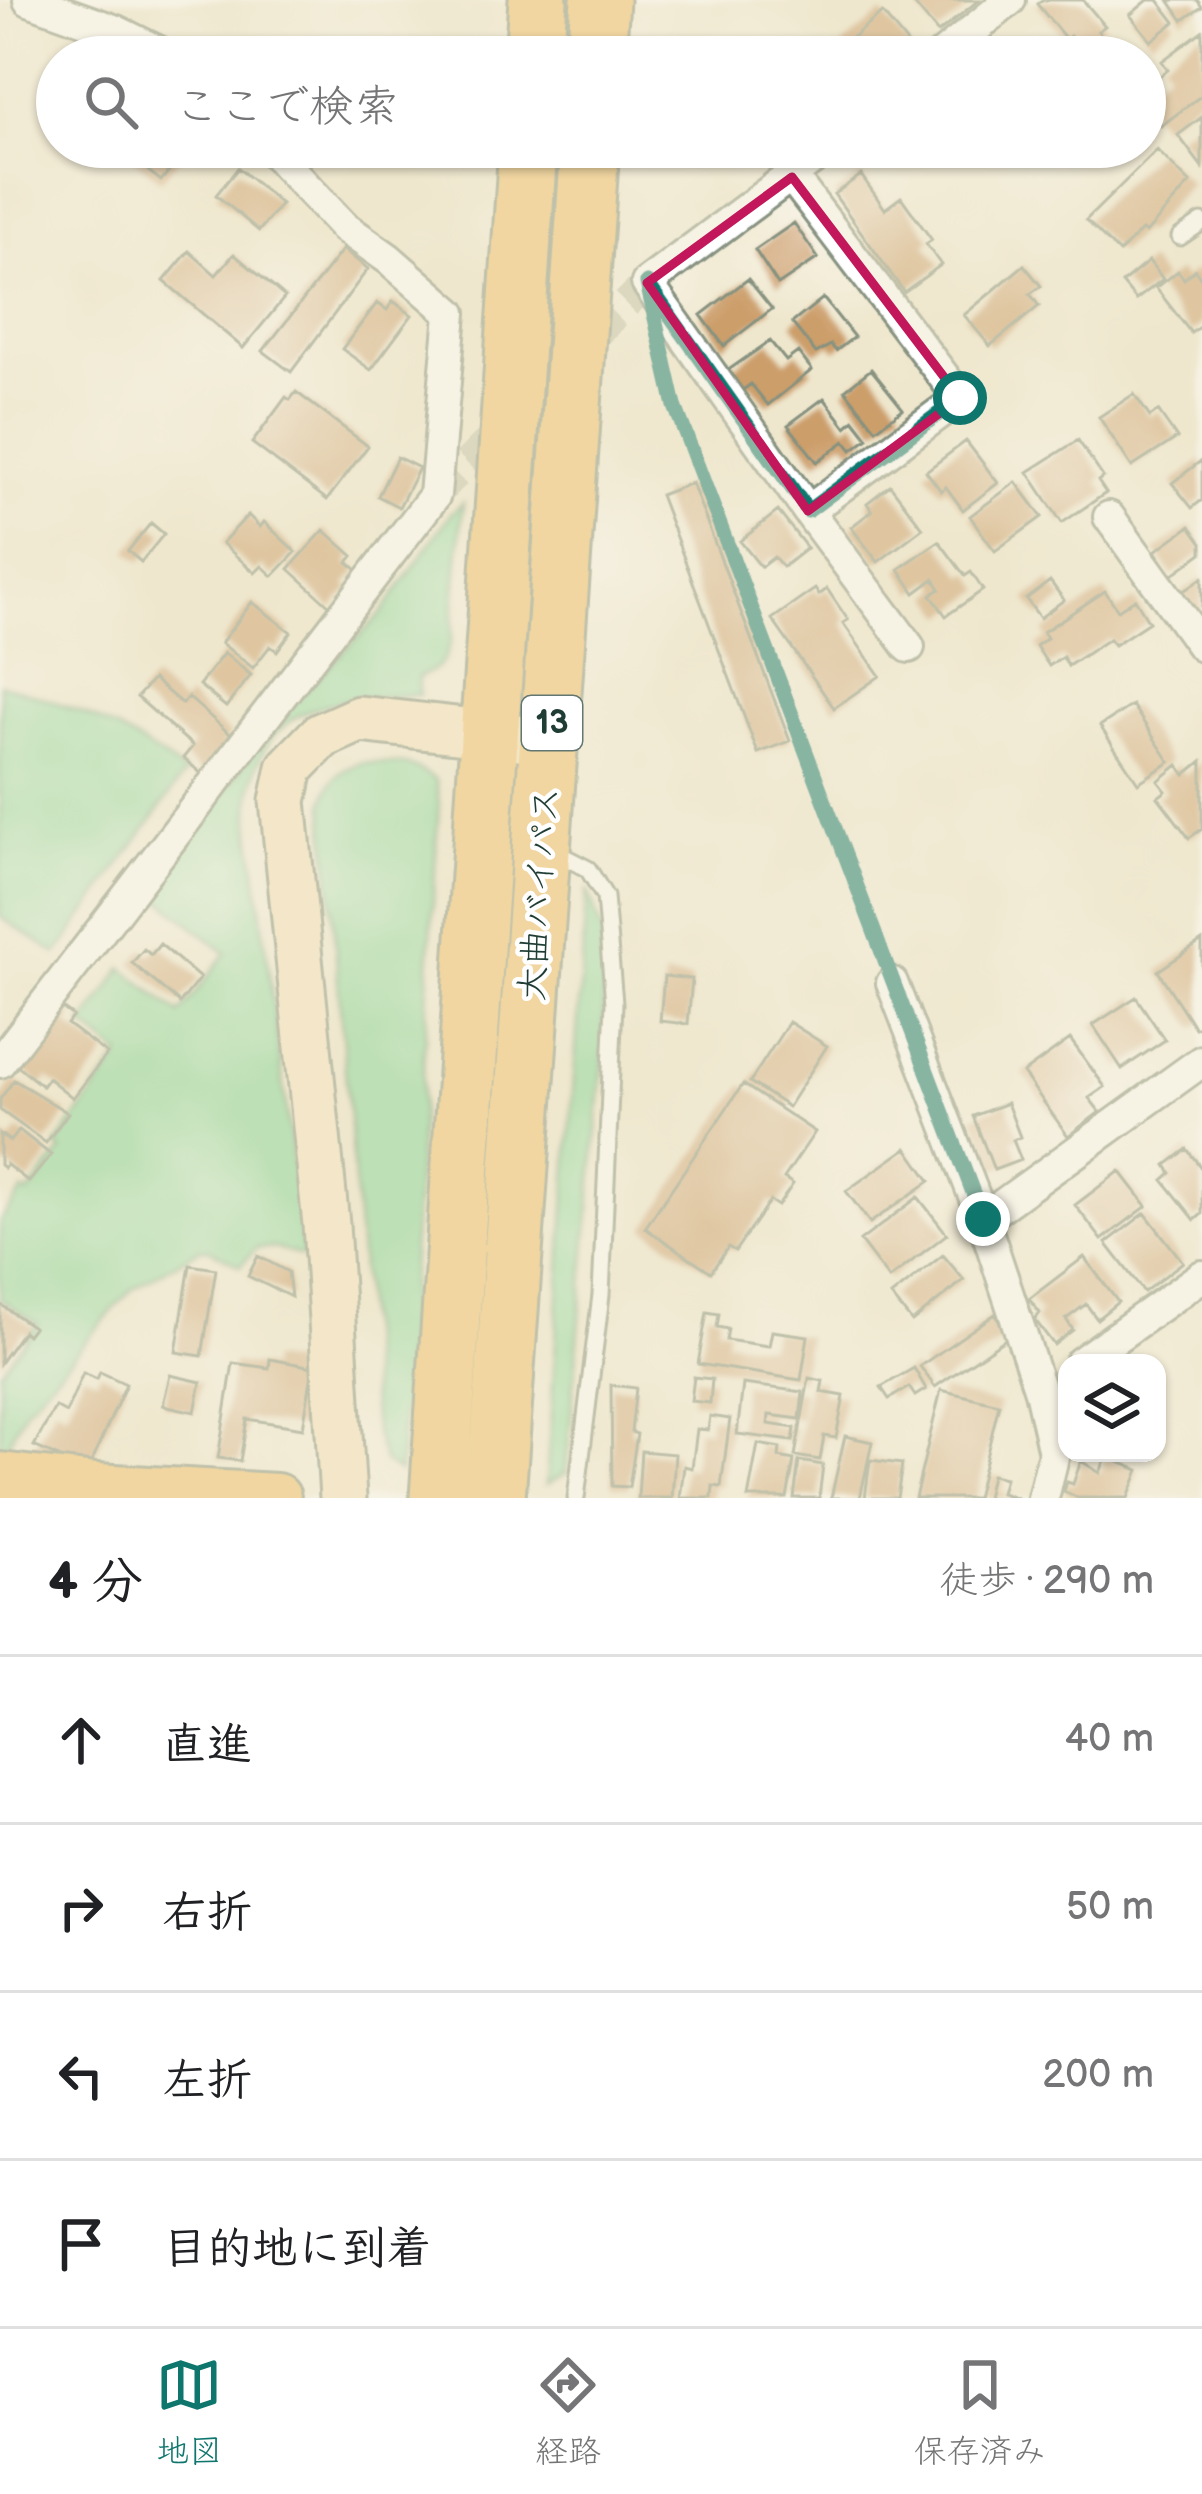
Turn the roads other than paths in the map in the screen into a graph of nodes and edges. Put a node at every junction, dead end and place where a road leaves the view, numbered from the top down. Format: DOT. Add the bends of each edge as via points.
graph roads {
  1 [pos="29,0"];
  2 [pos="538,0"];
  3 [pos="600,0"];
  4 [pos="1010,0"];
  5 [pos="126,36"];
  6 [pos="535,36"];
  7 [pos="597,36"];
  8 [pos="966,36"];
  9 [pos="289,168"];
  10 [pos="527,168"];
  11 [pos="589,168"];
  12 [pos="803,168"];
  13 [pos="792,177"];
  14 [pos="1202,222"];
  15 [pos="1180,237"];
  16 [pos="808,511"];
  17 [pos="1109,517"];
  18 [pos="1202,646"];
  19 [pos="908,647"];
  20 [pos="489,735"];
  21 [pos="551,739"];
  22 [pos="544,846"];
  23 [pos="892,983"];
  24 [pos="1202,1060"];
  25 [pos="0,1062"];
  26 [pos="983,1219"];
  27 [pos="1202,1276"];
  28 [pos="1093,1354"];
  29 [pos="1058,1378"];
  30 [pos="1040,1391"];
  31 [pos="0,1477"];
  32 [pos="86,1493"];
  33 [pos="276,1498"];
  34 [pos="343,1498"];
  35 [pos="439,1498"];
  36 [pos="496,1498"];
  37 [pos="576,1498"];
  38 [pos="1043,1498"];
  1 -- 5 [label="street"];
  2 -- 6 [label="highway"];
  3 -- 7 [label="highway"];
  4 -- 8 [label="street"];
  9 -- 25 [label="street" via="344,227 451,314 435,495"];
  10 -- 20 [label="highway, 大曲バイパス / 13"];
  11 -- 21 [label="highway, 大曲バイパス / 13"];
  12 -- 13 [label="street"];
  13 -- 16 [label="street" via="647,283"];
  13 -- 16 [label="street" via="960,398"];
  14 -- 15 [label="lane"];
  16 -- 19 [label="street"];
  17 -- 18 [label="street"];
  20 -- 21 [label="street"];
  20 -- 34 [label="street" via="359,719 321,736 290,768 286,784"];
  20 -- 35 [label="highway, 大曲バイパス / 13"];
  21 -- 22 [label="highway, 大曲バイパス / 13"];
  22 -- 36 [label="highway, 大曲バイパス / 13"];
  22 -- 37 [label="lane" via="588,869 605,897 614,1003 601,1295"];
  23 -- 26 [label="street"];
  24 -- 26 [label="street"];
  26 -- 30 [label="street"];
  27 -- 28 [label="street"];
  29 -- 30 [label="street"];
  30 -- 38 [label="street" via="1054,1453"];
  31 -- 32 [label="main road"];
  32 -- 33 [label="main road"];
}
